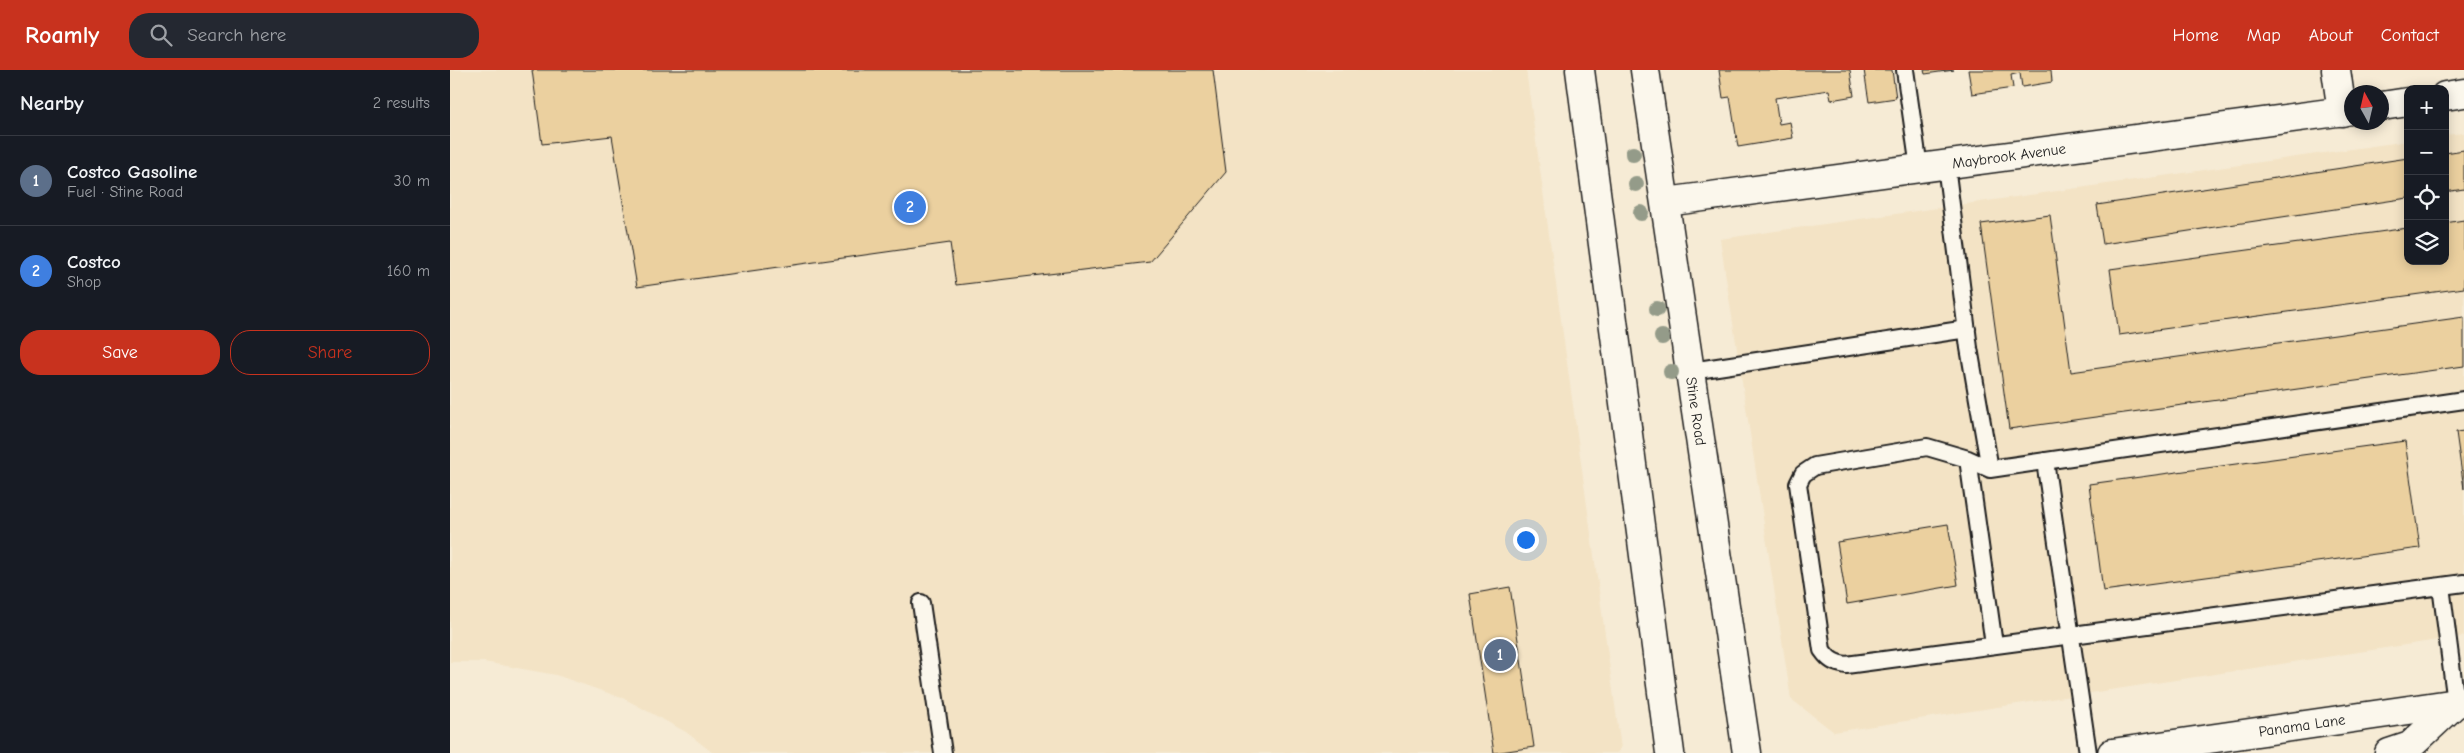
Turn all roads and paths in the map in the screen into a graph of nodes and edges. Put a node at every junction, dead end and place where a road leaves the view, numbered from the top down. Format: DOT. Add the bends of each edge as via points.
graph roads {
  1 [pos="1580,70"];
  2 [pos="1645,70"];
  3 [pos="1905,70"];
  4 [pos="2336,70"];
  5 [pos="2464,93"];
  6 [pos="2449,95"];
  7 [pos="2344,100"];
  8 [pos="2404,103"];
  9 [pos="2389,105"];
  10 [pos="2344,111"];
  11 [pos="1946,165"];
  12 [pos="1919,168"];
  13 [pos="1666,202"];
  14 [pos="1967,329"];
  15 [pos="1691,371"];
  16 [pos="2464,400"];
  17 [pos="1968,460"];
  18 [pos="2045,461"];
  19 [pos="1990,469"];
  20 [pos="2464,583"];
  21 [pos="2442,586"];
  22 [pos="921,603"];
  23 [pos="2070,635"];
  24 [pos="1994,644"];
  25 [pos="2460,702"];
  26 [pos="943,753"];
  27 [pos="1670,753"];
  28 [pos="1747,753"];
  29 [pos="2088,753"];
  30 [pos="2112,753"];
  31 [pos="2389,753"];
  1 -- 27 [label="main road"];
  2 -- 13 [label="main road, Stine Road"];
  3 -- 12 [label="lane"];
  4 -- 7 [label="main road"];
  5 -- 6 [label="main road"];
  8 -- 9 [label="main road"];
  10 -- 11 [label="main road, Maybrook Avenue"];
  11 -- 12 [label="main road, Maybrook Avenue"];
  11 -- 14 [label="lane"];
  12 -- 13 [label="main road, Maybrook Avenue"];
  13 -- 15 [label="main road, Stine Road"];
  14 -- 15 [label="lane"];
  14 -- 19 [label="lane"];
  15 -- 28 [label="main road, Stine Road"];
  16 -- 18 [label="lane"];
  17 -- 19 [label="lane"];
  17 -- 24 [label="lane"];
  17 -- 24 [label="lane" via="1927,448 1815,466 1803,474 1798,484 1822,650 1828,658 1846,665"];
  18 -- 19 [label="lane"];
  18 -- 23 [label="lane"];
  20 -- 21 [label="lane"];
  21 -- 23 [label="lane"];
  21 -- 25 [label="lane"];
  22 -- 26 [label="lane"];
  23 -- 24 [label="lane"];
  23 -- 29 [label="lane"];
  25 -- 30 [label="main road, Panama Lane"];
  25 -- 31 [label="main road" via="2410,746"];
}
